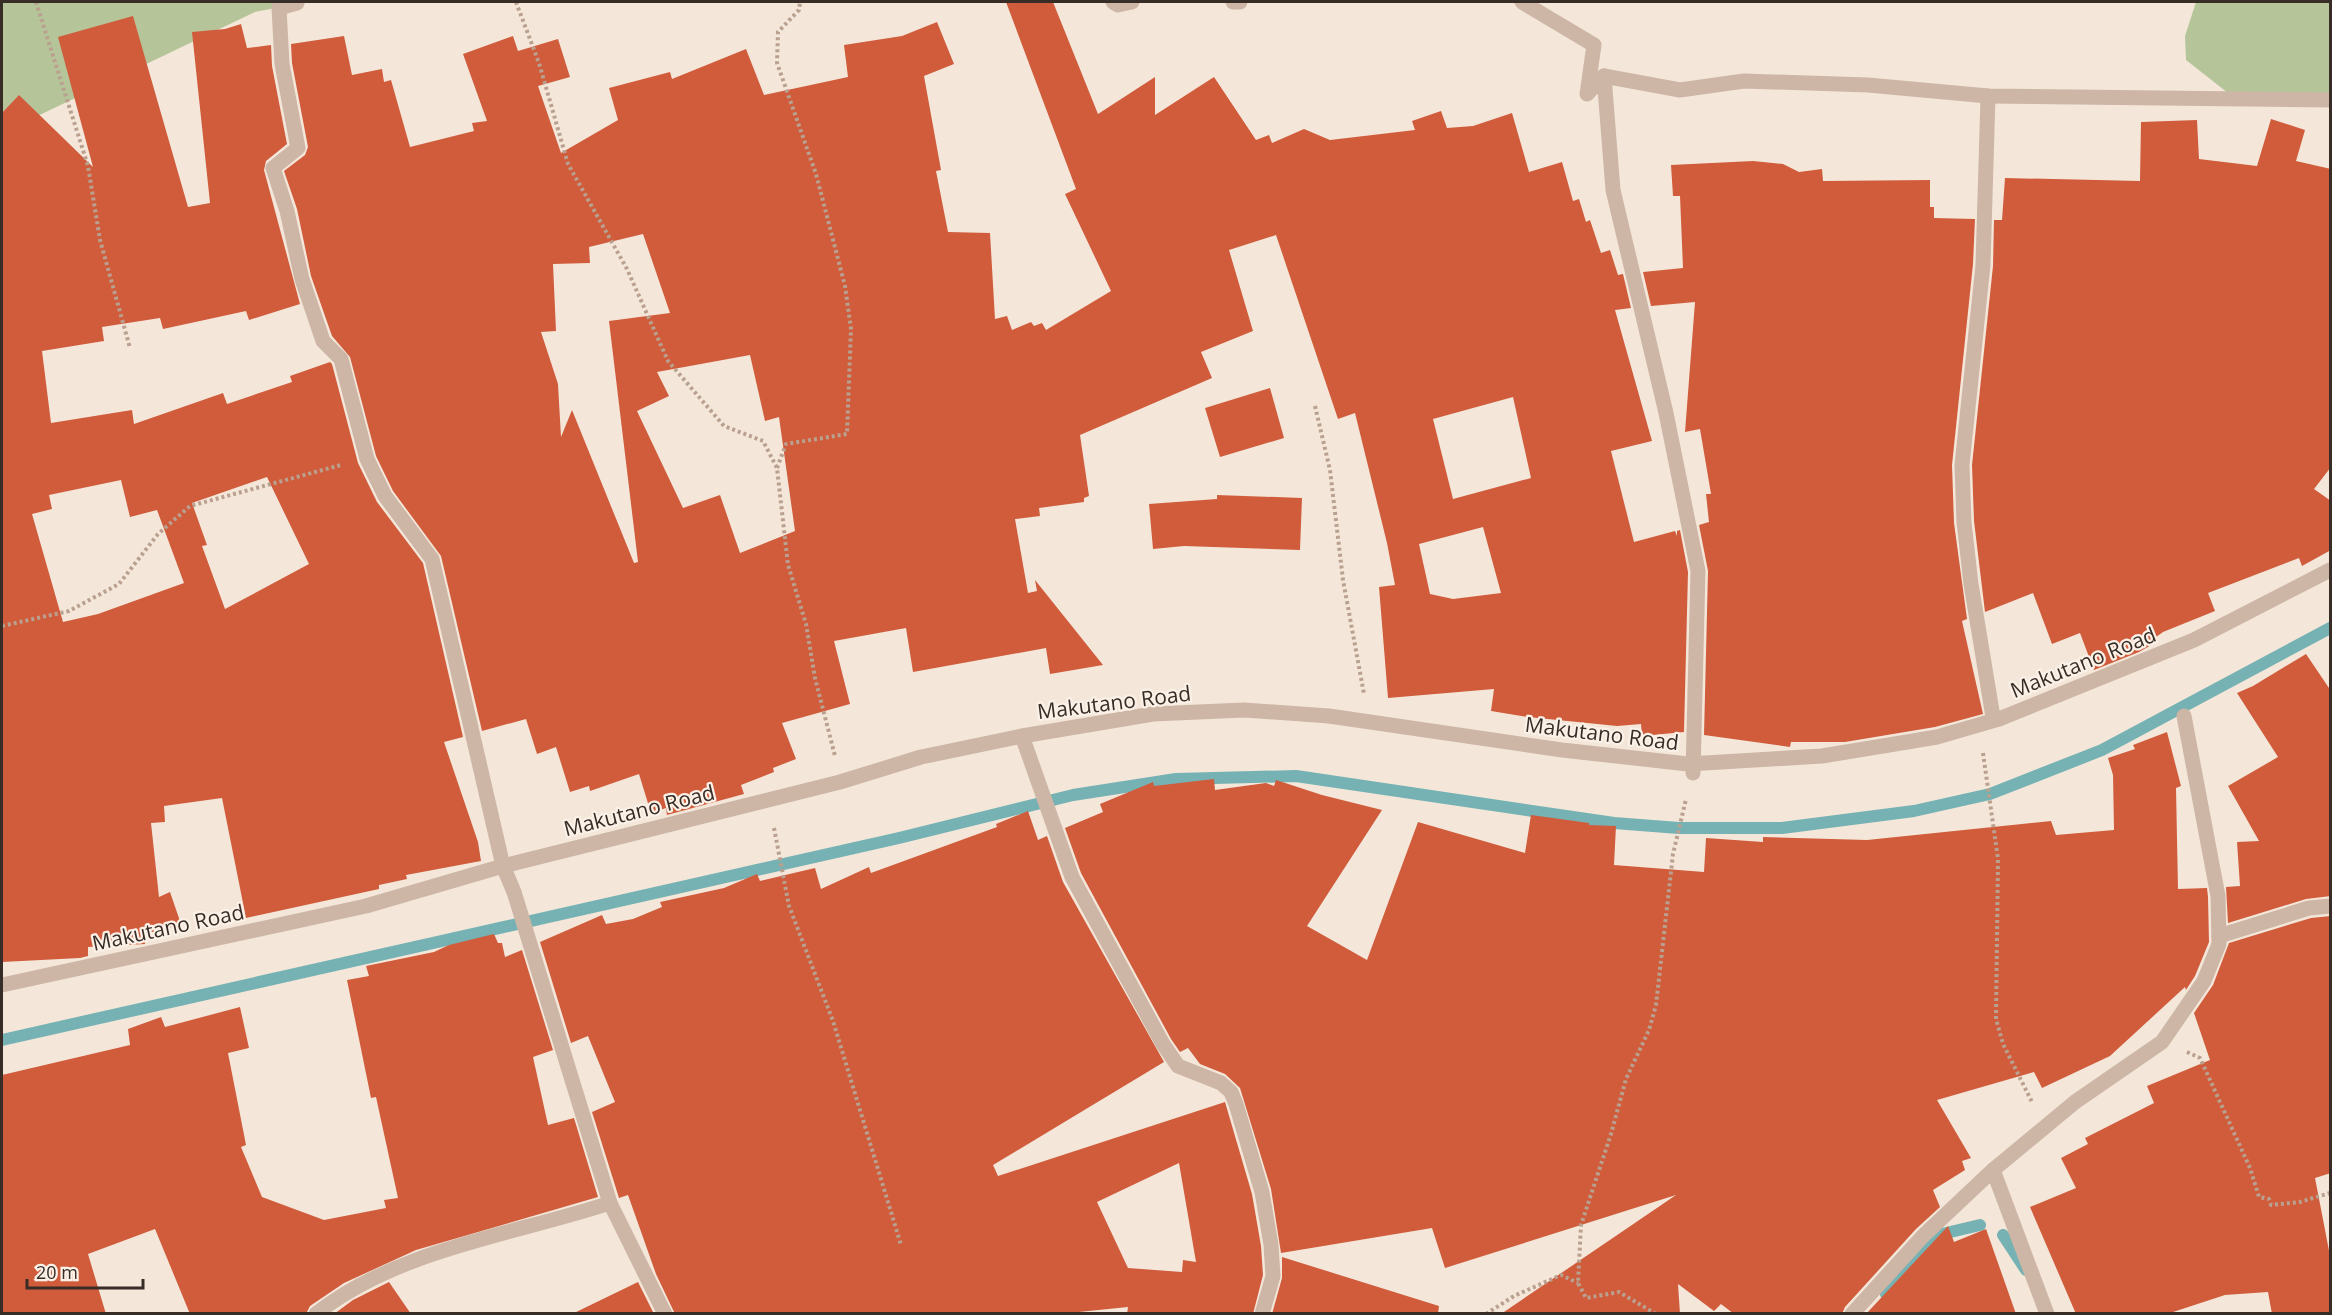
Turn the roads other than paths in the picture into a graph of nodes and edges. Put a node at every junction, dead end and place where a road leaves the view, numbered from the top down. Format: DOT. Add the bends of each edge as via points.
graph roads {
  1 [pos="1113,2"];
  2 [pos="1132,2"];
  3 [pos="1233,2"];
  4 [pos="1240,2"];
  5 [pos="1522,2"];
  6 [pos="297,3"];
  7 [pos="1604,76"];
  8 [pos="1988,96"];
  9 [pos="2331,100"];
  10 [pos="2331,570"];
  11 [pos="2184,716"];
  12 [pos="1999,719"];
  13 [pos="1023,736"];
  14 [pos="1693,768"];
  15 [pos="503,866"];
  16 [pos="2331,906"];
  17 [pos="2219,936"];
  18 [pos="2,985"];
  19 [pos="1993,1170"];
  20 [pos="610,1203"];
  21 [pos="316,1314"];
  22 [pos="665,1314"];
  23 [pos="1262,1314"];
  24 [pos="1852,1314"];
  25 [pos="2047,1314"];
  1 -- 2 [label="street"];
  3 -- 4 [label="street"];
  5 -- 7 [label="street" via="1594,45 1587,94"];
  6 -- 15 [label="street" via="279,8 282,64 298,148 273,168 302,279 323,341 341,358 367,459 385,496 432,559"];
  7 -- 8 [label="street" via="1680,90 1744,81 1868,85"];
  7 -- 14 [label="street" via="1613,190 1698,571"];
  8 -- 9 [label="street"];
  8 -- 12 [label="street" via="1983,265 1962,465 1964,522 1981,652 1993,717"];
  10 -- 12 [label="street, Makutano Road" via="2194,640"];
  11 -- 17 [label="street" via="2218,896"];
  12 -- 14 [label="street, Makutano Road" via="1937,737 1822,756"];
  13 -- 14 [label="street, Makutano Road" via="1153,714 1244,710 1369,722"];
  13 -- 15 [label="street, Makutano Road" via="921,757 840,782"];
  13 -- 23 [label="street" via="1072,877 1163,1044 1178,1066 1221,1083 1231,1092 1257,1173 1271,1245 1273,1276"];
  15 -- 18 [label="street, Makutano Road" via="366,906"];
  15 -- 20 [label="street"];
  16 -- 17 [label="street" via="2309,908"];
  17 -- 19 [label="street" via="2205,981 2162,1042 2074,1102"];
  19 -- 24 [label="street" via="1923,1236"];
  19 -- 25 [label="street"];
  20 -- 21 [label="street" via="418,1260 342,1293"];
  20 -- 22 [label="street"];
}
